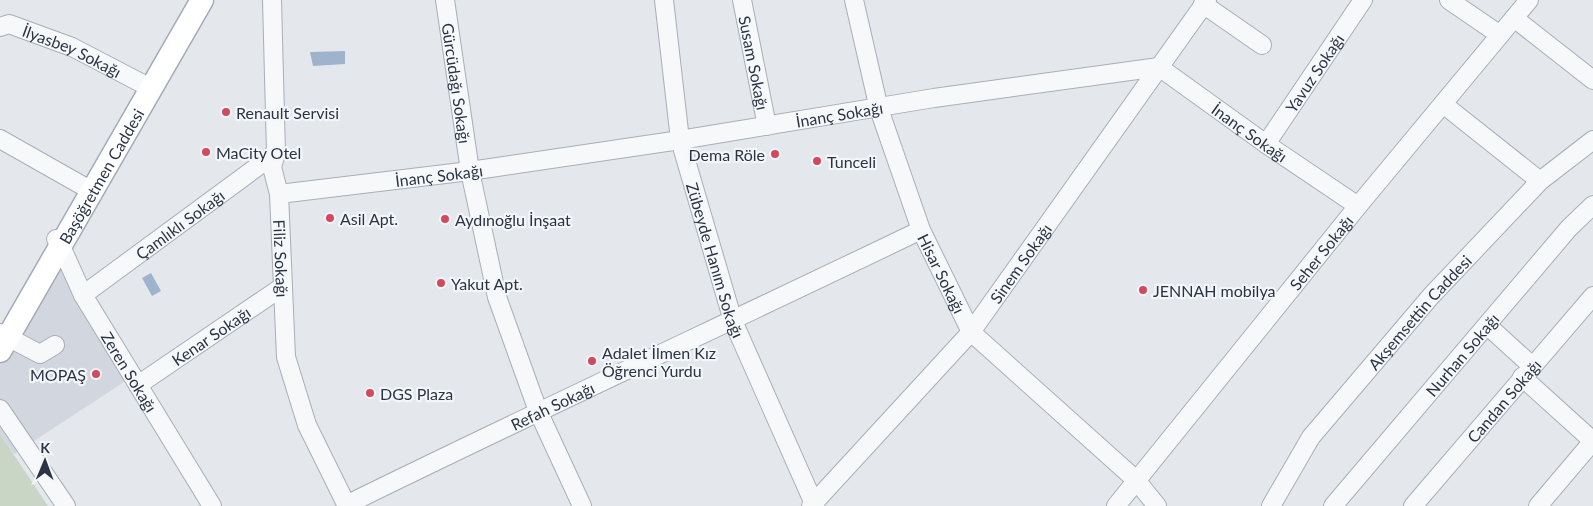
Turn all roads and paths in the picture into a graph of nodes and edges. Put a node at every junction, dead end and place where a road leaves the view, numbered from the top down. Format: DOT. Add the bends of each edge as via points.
graph roads {
  1 [pos="191,0"];
  2 [pos="202,0"];
  3 [pos="272,0"];
  4 [pos="445,0"];
  5 [pos="664,0"];
  6 [pos="742,0"];
  7 [pos="1363,0"];
  8 [pos="1449,0"];
  9 [pos="1529,0"];
  10 [pos="857,1"];
  11 [pos="1205,2"];
  12 [pos="1514,18"];
  13 [pos="0,27"];
  14 [pos="1500,35"];
  15 [pos="1262,45"];
  16 [pos="1159,67"];
  17 [pos="1593,80"];
  18 [pos="143,84"];
  19 [pos="1443,104"];
  20 [pos="879,109"];
  21 [pos="767,126"];
  22 [pos="0,139"];
  23 [pos="680,140"];
  24 [pos="1593,140"];
  25 [pos="1266,144"];
  26 [pos="276,153"];
  27 [pos="470,171"];
  28 [pos="1540,181"];
  29 [pos="83,186"];
  30 [pos="280,194"];
  31 [pos="1593,205"];
  32 [pos="1358,206"];
  33 [pos="921,230"];
  34 [pos="57,240"];
  35 [pos="282,286"];
  36 [pos="83,295"];
  37 [pos="1593,296"];
  38 [pos="733,321"];
  39 [pos="1488,326"];
  40 [pos="971,332"];
  41 [pos="2,337"];
  42 [pos="54,345"];
  43 [pos="1527,372"];
  44 [pos="138,386"];
  45 [pos="0,409"];
  46 [pos="538,411"];
  47 [pos="1593,441"];
  48 [pos="1136,480"];
  49 [pos="813,505"];
  50 [pos="66,506"];
  51 [pos="212,506"];
  52 [pos="347,506"];
  53 [pos="582,506"];
  54 [pos="1116,506"];
  55 [pos="1157,506"];
  56 [pos="1271,506"];
  57 [pos="1333,506"];
  58 [pos="1413,506"];
  59 [pos="1538,506"];
  1 -- 18 [label="main road, Başöğretmen Caddesi"];
  2 -- 34 [label="main road, Başöğretmen Caddesi"];
  3 -- 26 [label="street, Filiz Sokağı"];
  4 -- 27 [label="street, Gürcüdağı Sokağı"];
  5 -- 23 [label="street, Zübeyde Hanım Sokağı"];
  6 -- 21 [label="street, Susam Sokağı"];
  7 -- 25 [label="street, Yavuz Sokağı"];
  8 -- 14 [label="street"];
  9 -- 12 [label="street, Seher Sokağı"];
  10 -- 20 [label="street, Hisar Sokağı"];
  11 -- 15 [label="street"];
  11 -- 16 [label="street, Sinem Sokağı"];
  12 -- 14 [label="street, Seher Sokağı"];
  12 -- 17 [label="street"];
  13 -- 18 [label="street, İlyasbey Sokağı" via="9,24 72,47"];
  14 -- 19 [label="street, Seher Sokağı"];
  16 -- 20 [label="street, İnanç Sokağı"];
  16 -- 25 [label="street, İnanç Sokağı"];
  16 -- 40 [label="street, Sinem Sokağı"];
  18 -- 29 [label="main road, Başöğretmen Caddesi"];
  19 -- 28 [label="street"];
  19 -- 32 [label="street, Seher Sokağı"];
  20 -- 21 [label="street, İnanç Sokağı"];
  20 -- 33 [label="street, Hisar Sokağı"];
  21 -- 23 [label="street, İnanç Sokağı"];
  22 -- 29 [label="street"];
  23 -- 27 [label="street, İnanç Sokağı"];
  23 -- 38 [label="street, Zübeyde Hanım Sokağı"];
  24 -- 28 [label="street, Akşemsettin Caddesi"];
  25 -- 32 [label="street, İnanç Sokağı"];
  26 -- 30 [label="street, Filiz Sokağı" via="272,167"];
  26 -- 36 [label="street, Çamlıklı Sokağı"];
  27 -- 30 [label="street, İnanç Sokağı"];
  27 -- 46 [label="street, Gürcüdağı Sokağı" via="497,297"];
  28 -- 56 [label="street, Akşemsettin Caddesi" via="1431,296 1317,430"];
  29 -- 34 [label="main road, Başöğretmen Caddesi"];
  30 -- 35 [label="street, Filiz Sokağı"];
  31 -- 39 [label="street, Nurhan Sokağı" via="1569,228"];
  32 -- 48 [label="street, Seher Sokağı"];
  33 -- 38 [label="street, Refah Sokağı"];
  33 -- 40 [label="street, Hisar Sokağı"];
  34 -- 36 [label="street, Zeren Sokağı"];
  34 -- 41 [label="main road, Başöğretmen Caddesi"];
  35 -- 44 [label="street, Kenar Sokağı"];
  35 -- 52 [label="street, Filiz Sokağı" via="286,357 308,425"];
  36 -- 44 [label="street, Zeren Sokağı"];
  37 -- 43 [label="street, Candan Sokağı"];
  38 -- 46 [label="street, Refah Sokağı"];
  38 -- 49 [label="street, Zübeyde Hanım Sokağı"];
  39 -- 43 [label="street"];
  39 -- 57 [label="street, Nurhan Sokağı"];
  40 -- 48 [label="street, Hisar Sokağı"];
  40 -- 49 [label="street, Sinem Sokağı"];
  41 -- 42 [label="street" via="40,354"];
  43 -- 47 [label="street"];
  43 -- 58 [label="street, Candan Sokağı"];
  44 -- 51 [label="street, Zeren Sokağı"];
  45 -- 50 [label="street"];
  46 -- 52 [label="street, Refah Sokağı"];
  46 -- 53 [label="street, Gürcüdağı Sokağı"];
  47 -- 59 [label="street"];
  48 -- 54 [label="street, Seher Sokağı"];
  48 -- 55 [label="street, Hisar Sokağı"];
}
